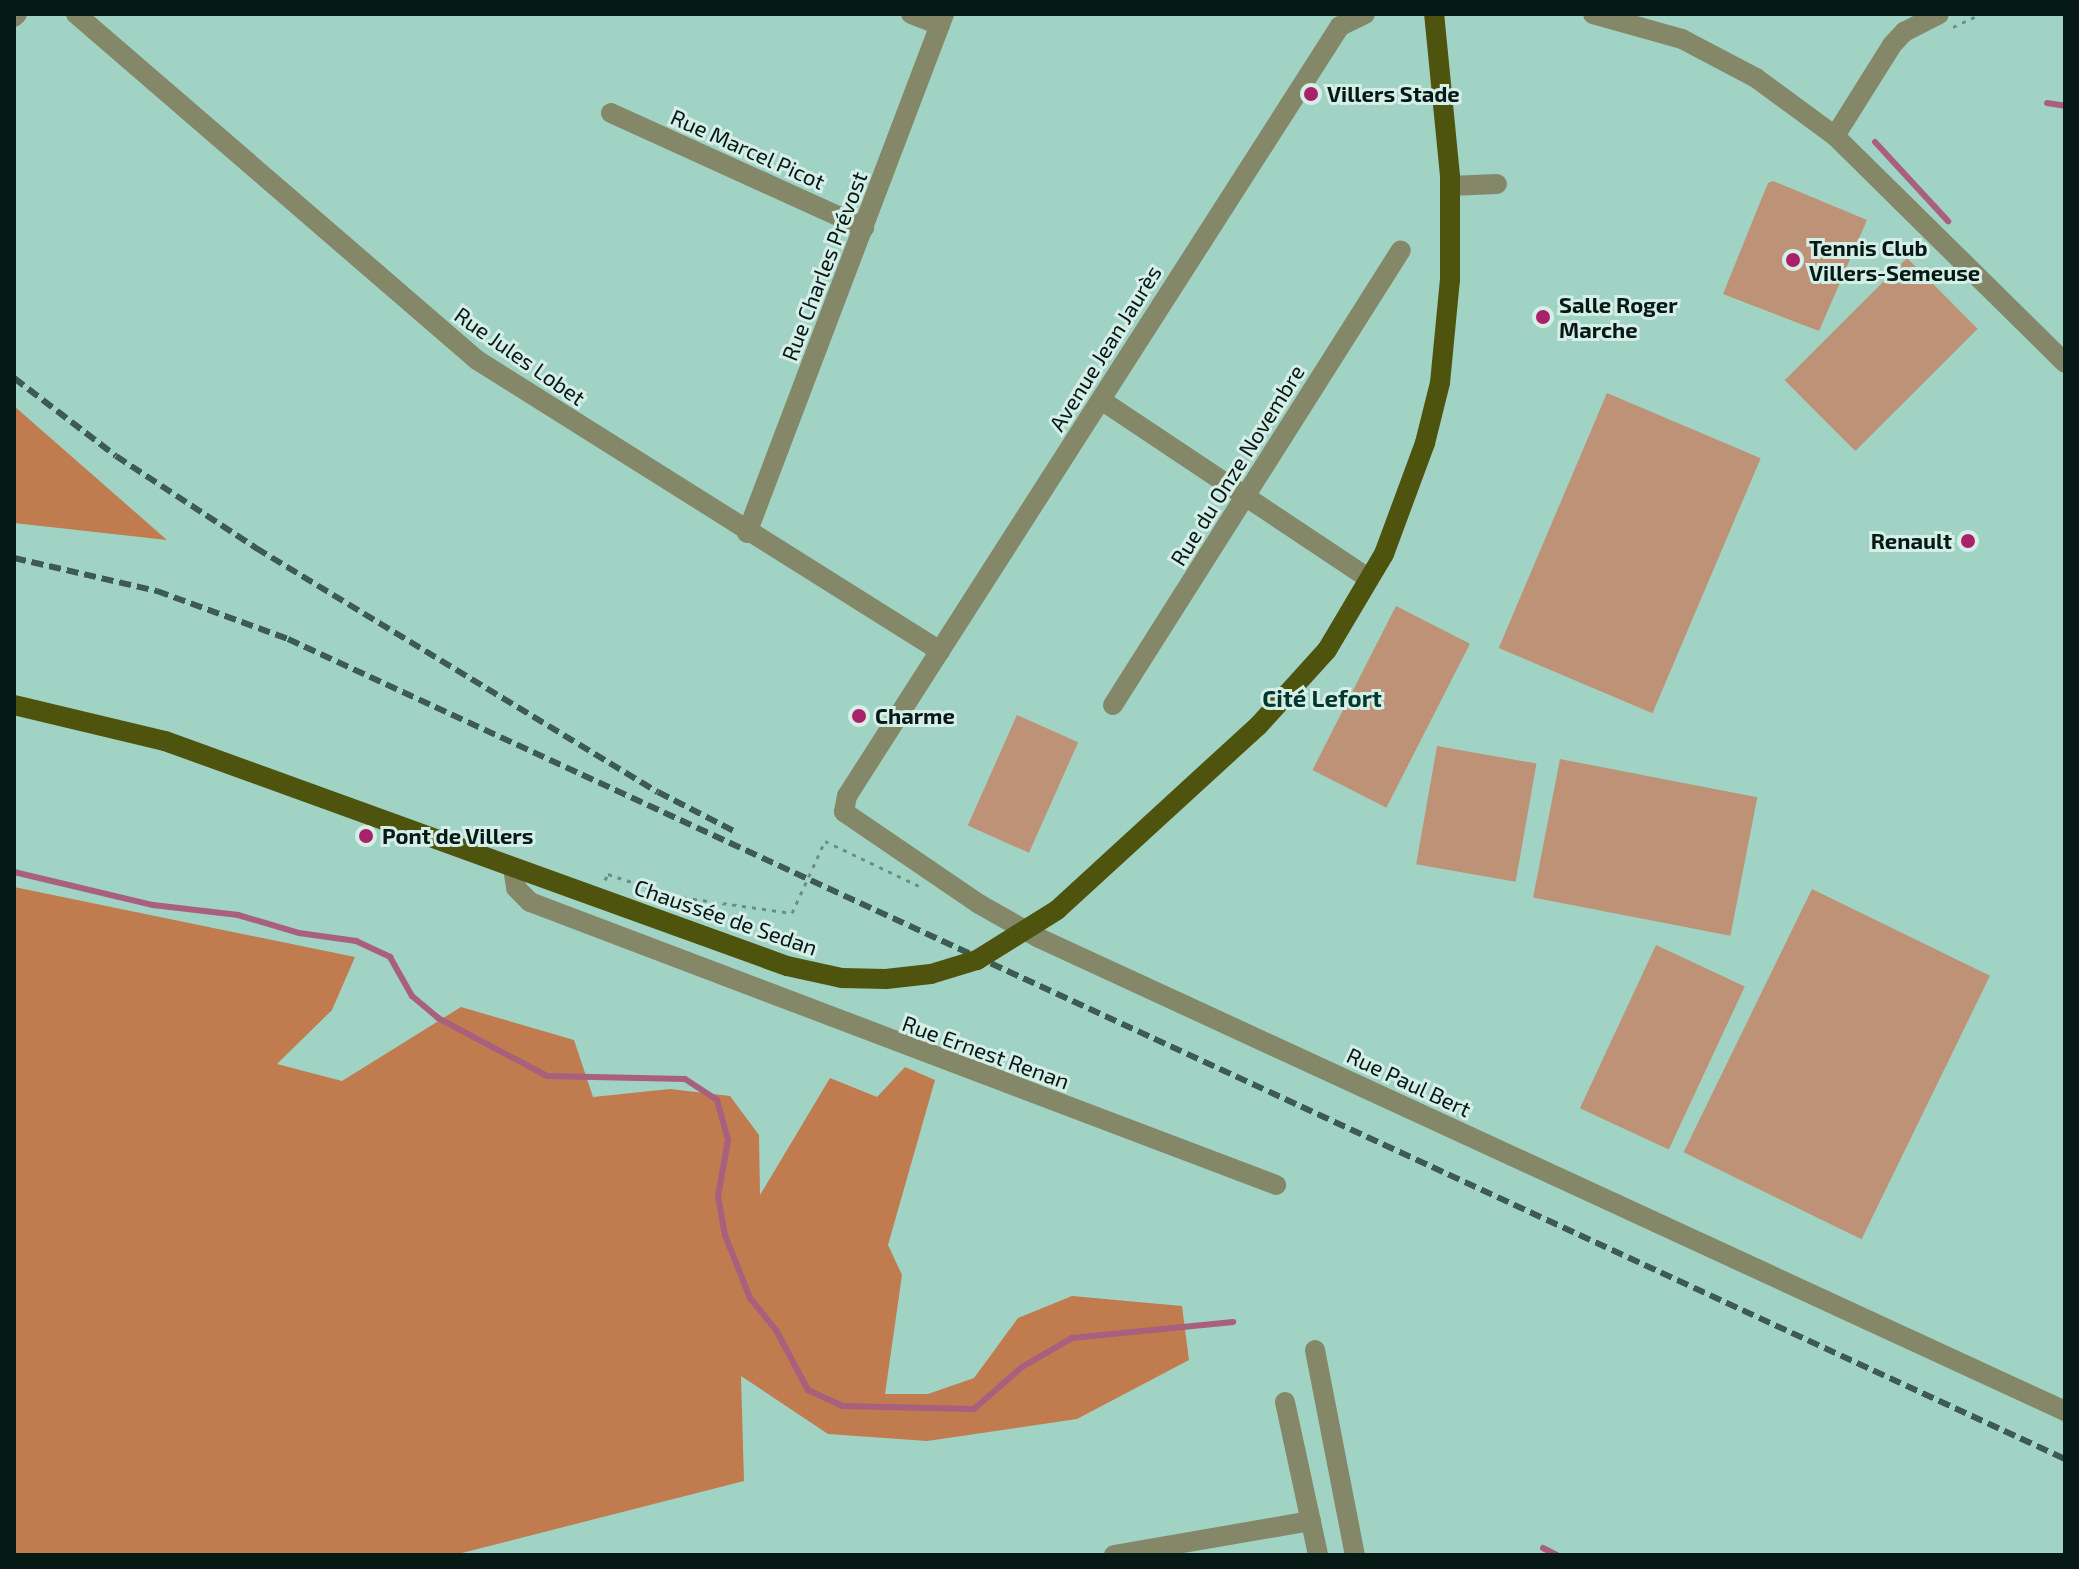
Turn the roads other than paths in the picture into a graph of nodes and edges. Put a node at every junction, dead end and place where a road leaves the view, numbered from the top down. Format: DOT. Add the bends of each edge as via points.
graph roads {
  1 [pos="76,14"];
  2 [pos="911,14"];
  3 [pos="1365,14"];
  4 [pos="1434,14"];
  5 [pos="1593,14"];
  6 [pos="942,20"];
  7 [pos="1939,24"];
  8 [pos="611,113"];
  9 [pos="1835,136"];
  10 [pos="1497,184"];
  11 [pos="1450,186"];
  12 [pos="864,228"];
  13 [pos="1401,250"];
  14 [pos="2065,363"];
  15 [pos="1101,400"];
  16 [pos="1245,496"];
  17 [pos="747,533"];
  18 [pos="1369,579"];
  19 [pos="940,651"];
  20 [pos="14,705"];
  21 [pos="1113,705"];
  22 [pos="895,721"];
  23 [pos="513,868"];
  24 [pos="1276,1185"];
  25 [pos="1315,1350"];
  26 [pos="1285,1402"];
  27 [pos="2065,1411"];
  28 [pos="1311,1521"];
  29 [pos="1114,1555"];
  30 [pos="1318,1555"];
  31 [pos="1355,1555"];
  1 -- 17 [label="street, Rue Jules Lobet" via="477,360"];
  2 -- 6 [label="street"];
  3 -- 15 [label="street, Avenue Jean Jaurès" via="1340,26"];
  4 -- 11 [label="main road, Chaussée de Sedan"];
  5 -- 9 [label="street" via="1682,39 1756,78"];
  6 -- 12 [label="street, Rue Charles Prévost"];
  7 -- 9 [label="street" via="1904,32"];
  8 -- 12 [label="street, Rue Marcel Picot"];
  9 -- 14 [label="street"];
  10 -- 11 [label="street"];
  11 -- 18 [label="main road, Chaussée de Sedan" via="1450,280 1440,383 1425,443 1384,554"];
  12 -- 17 [label="street, Rue Charles Prévost"];
  13 -- 16 [label="street, Rue du Onze Novembre"];
  15 -- 16 [label="street"];
  15 -- 19 [label="street, Avenue Jean Jaurès"];
  16 -- 18 [label="street"];
  16 -- 21 [label="street, Rue du Onze Novembre"];
  17 -- 19 [label="street, Rue Jules Lobet"];
  18 -- 23 [label="main road, Chaussée de Sedan, bridge" via="1327,650 1258,726 1057,910 977,960 931,974 842,978 797,969"];
  19 -- 22 [label="street, Avenue Jean Jaurès"];
  20 -- 23 [label="main road, Chaussée de Sedan" via="165,741"];
  22 -- 27 [label="street, Rue Paul Bert" via="847,796 848,818 1028,933"];
  23 -- 24 [label="street, Rue Ernest Renan" via="516,888 530,902"];
  25 -- 31 [label="street"];
  26 -- 28 [label="street"];
  28 -- 29 [label="street"];
  28 -- 30 [label="street"];
}
